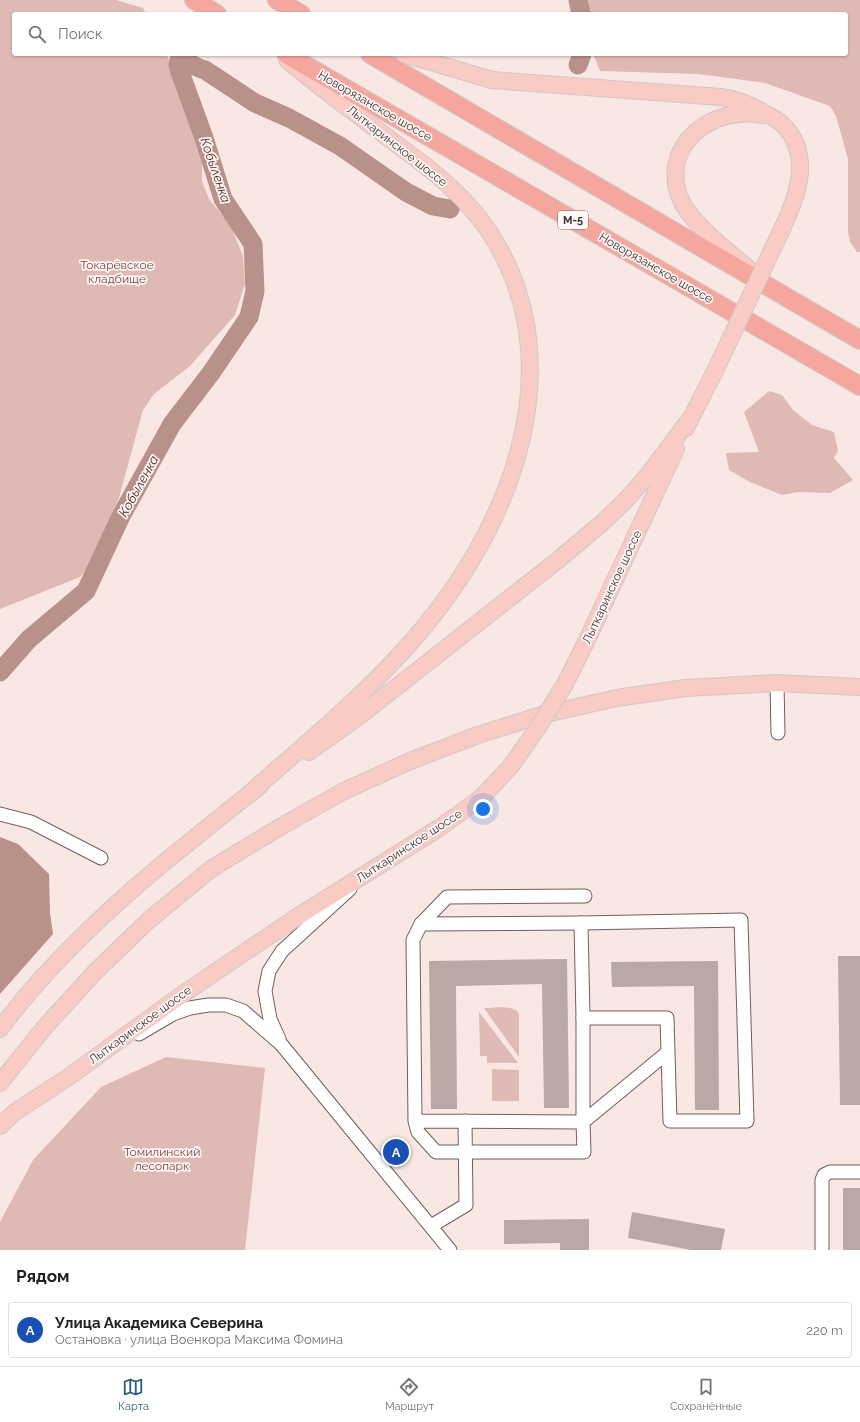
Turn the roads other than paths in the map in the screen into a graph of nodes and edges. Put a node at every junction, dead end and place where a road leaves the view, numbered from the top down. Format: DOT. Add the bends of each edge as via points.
graph roads {
  1 [pos="194,0"];
  2 [pos="277,0"];
  3 [pos="214,12"];
  4 [pos="298,12"];
  5 [pos="282,56"];
  6 [pos="289,56"];
  7 [pos="373,56"];
  8 [pos="411,56"];
  9 [pos="774,118"];
  10 [pos="770,286"];
  11 [pos="860,340"];
  12 [pos="860,386"];
  13 [pos="690,419"];
  14 [pos="777,682"];
  15 [pos="860,687"];
  16 [pos="778,733"];
  17 [pos="250,793"];
  18 [pos="0,814"];
  19 [pos="101,858"];
  20 [pos="364,876"];
  21 [pos="585,896"];
  22 [pos="581,923"];
  23 [pos="421,924"];
  24 [pos="583,1018"];
  25 [pos="0,1029"];
  26 [pos="281,1044"];
  27 [pos="668,1052"];
  28 [pos="70,1076"];
  29 [pos="0,1083"];
  30 [pos="415,1121"];
  31 [pos="465,1121"];
  32 [pos="583,1122"];
  33 [pos="0,1126"];
  34 [pos="466,1152"];
  35 [pos="860,1172"];
  36 [pos="431,1226"];
  37 [pos="450,1250"];
  38 [pos="822,1250"];
  1 -- 3 [label="highway"];
  2 -- 4 [label="highway"];
  5 -- 17 [label="main road, Лыткаринское шоссе" via="312,82 431,170 463,199 487,229 505,260 519,294 527,331 531,369 528,407 521,444 509,484 487,534 456,586 408,647 379,678"];
  6 -- 12 [label="highway, Новорязанское шоссе / М-5"];
  7 -- 10 [label="highway"];
  8 -- 9 [label="main road, Лыткаринское шоссе" via="492,80 739,100"];
  9 -- 10 [label="main road" via="741,113 725,116 704,125 683,147 676,177 680,198 696,221 718,243"];
  9 -- 13 [label="main road, Лыткаринское шоссе, bridge" via="786,128 795,143 800,160 797,194"];
  10 -- 11 [label="highway"];
  13 -- 17 [label="main road, Лыткаринское шоссе" via="648,475 602,523 357,718"];
  13 -- 20 [label="main road, Лыткаринское шоссе, bridge" via="588,640 565,684 511,766 481,798"];
  14 -- 15 [label="main road"];
  14 -- 16 [label="street"];
  14 -- 29 [label="main road" via="655,692 541,715 478,735 410,761 342,792 212,869 149,920 95,972 49,1022"];
  17 -- 25 [label="main road, Лыткаринское шоссе" via="161,864 100,918 20,1003"];
  18 -- 19 [label="street" via="32,822"];
  20 -- 26 [label="street" via="282,951 269,971 265,991 270,1019"];
  20 -- 28 [label="main road, Лыткаринское шоссе" via="297,917 183,994"];
  21 -- 23 [label="street" via="447,897"];
  22 -- 23 [label="street"];
  22 -- 24 [label="street"];
  22 -- 27 [label="street" via="741,920 748,1121 670,1121"];
  23 -- 30 [label="street" via="413,940"];
  24 -- 27 [label="street" via="667,1018"];
  24 -- 32 [label="street"];
  26 -- 28 [label="street" via="243,1011 226,1005 202,1006 173,1014"];
  26 -- 36 [label="street"];
  27 -- 32 [label="street"];
  28 -- 33 [label="main road, Лыткаринское шоссе" via="15,1112"];
  30 -- 31 [label="street"];
  30 -- 34 [label="street" via="418,1132 436,1152"];
  31 -- 32 [label="street"];
  31 -- 34 [label="street"];
  32 -- 34 [label="street" via="584,1152"];
  34 -- 36 [label="street" via="466,1205"];
  35 -- 38 [label="street" via="830,1172 824,1175"];
  36 -- 37 [label="street"];
}
